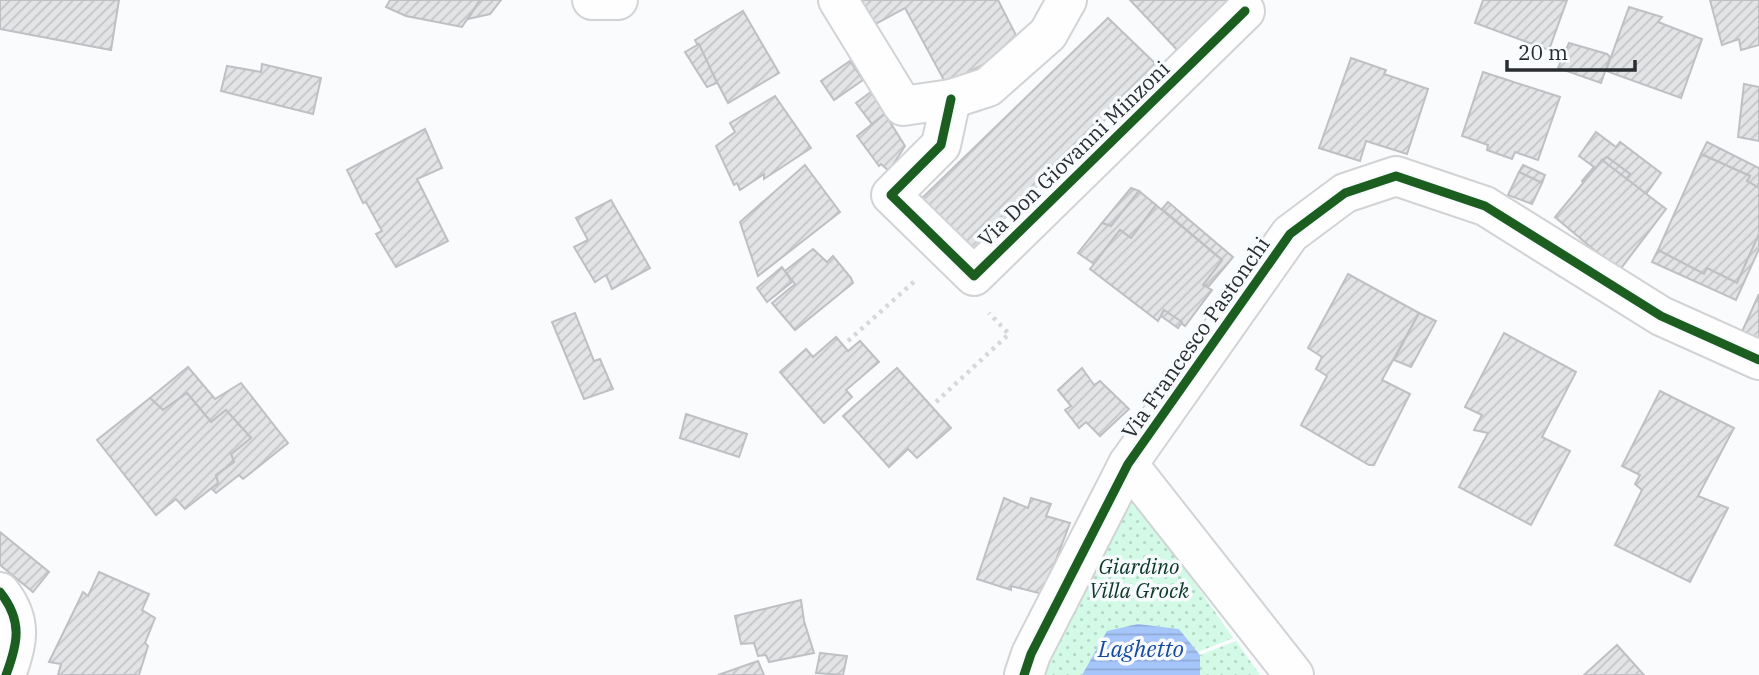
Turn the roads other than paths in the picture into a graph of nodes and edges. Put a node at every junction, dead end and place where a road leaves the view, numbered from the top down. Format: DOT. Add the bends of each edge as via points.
graph roads {
  1 [pos="592,0"];
  2 [pos="618,0"];
  3 [pos="838,0"];
  4 [pos="1068,0"];
  5 [pos="1245,11"];
  6 [pos="951,99"];
  7 [pos="1759,360"];
  8 [pos="1128,464"];
  9 [pos="0,592"];
  10 [pos="6,675"];
  11 [pos="1024,675"];
  12 [pos="1294,675"];
  1 -- 2 [label="street"];
  3 -- 6 [label="street" via="903,106"];
  4 -- 6 [label="street" via="1048,34 988,87"];
  5 -- 6 [label="street, Via Don Giovanni Minzoni" via="974,276 891,195 941,145"];
  7 -- 8 [label="street, Via Francesco Pastonchi" via="1661,316 1485,206 1396,176 1345,193 1290,234"];
  8 -- 11 [label="street, Via Francesco Pastonchi"];
  8 -- 12 [label="street"];
  9 -- 10 [label="street" via="16,621 16,647"];
}
